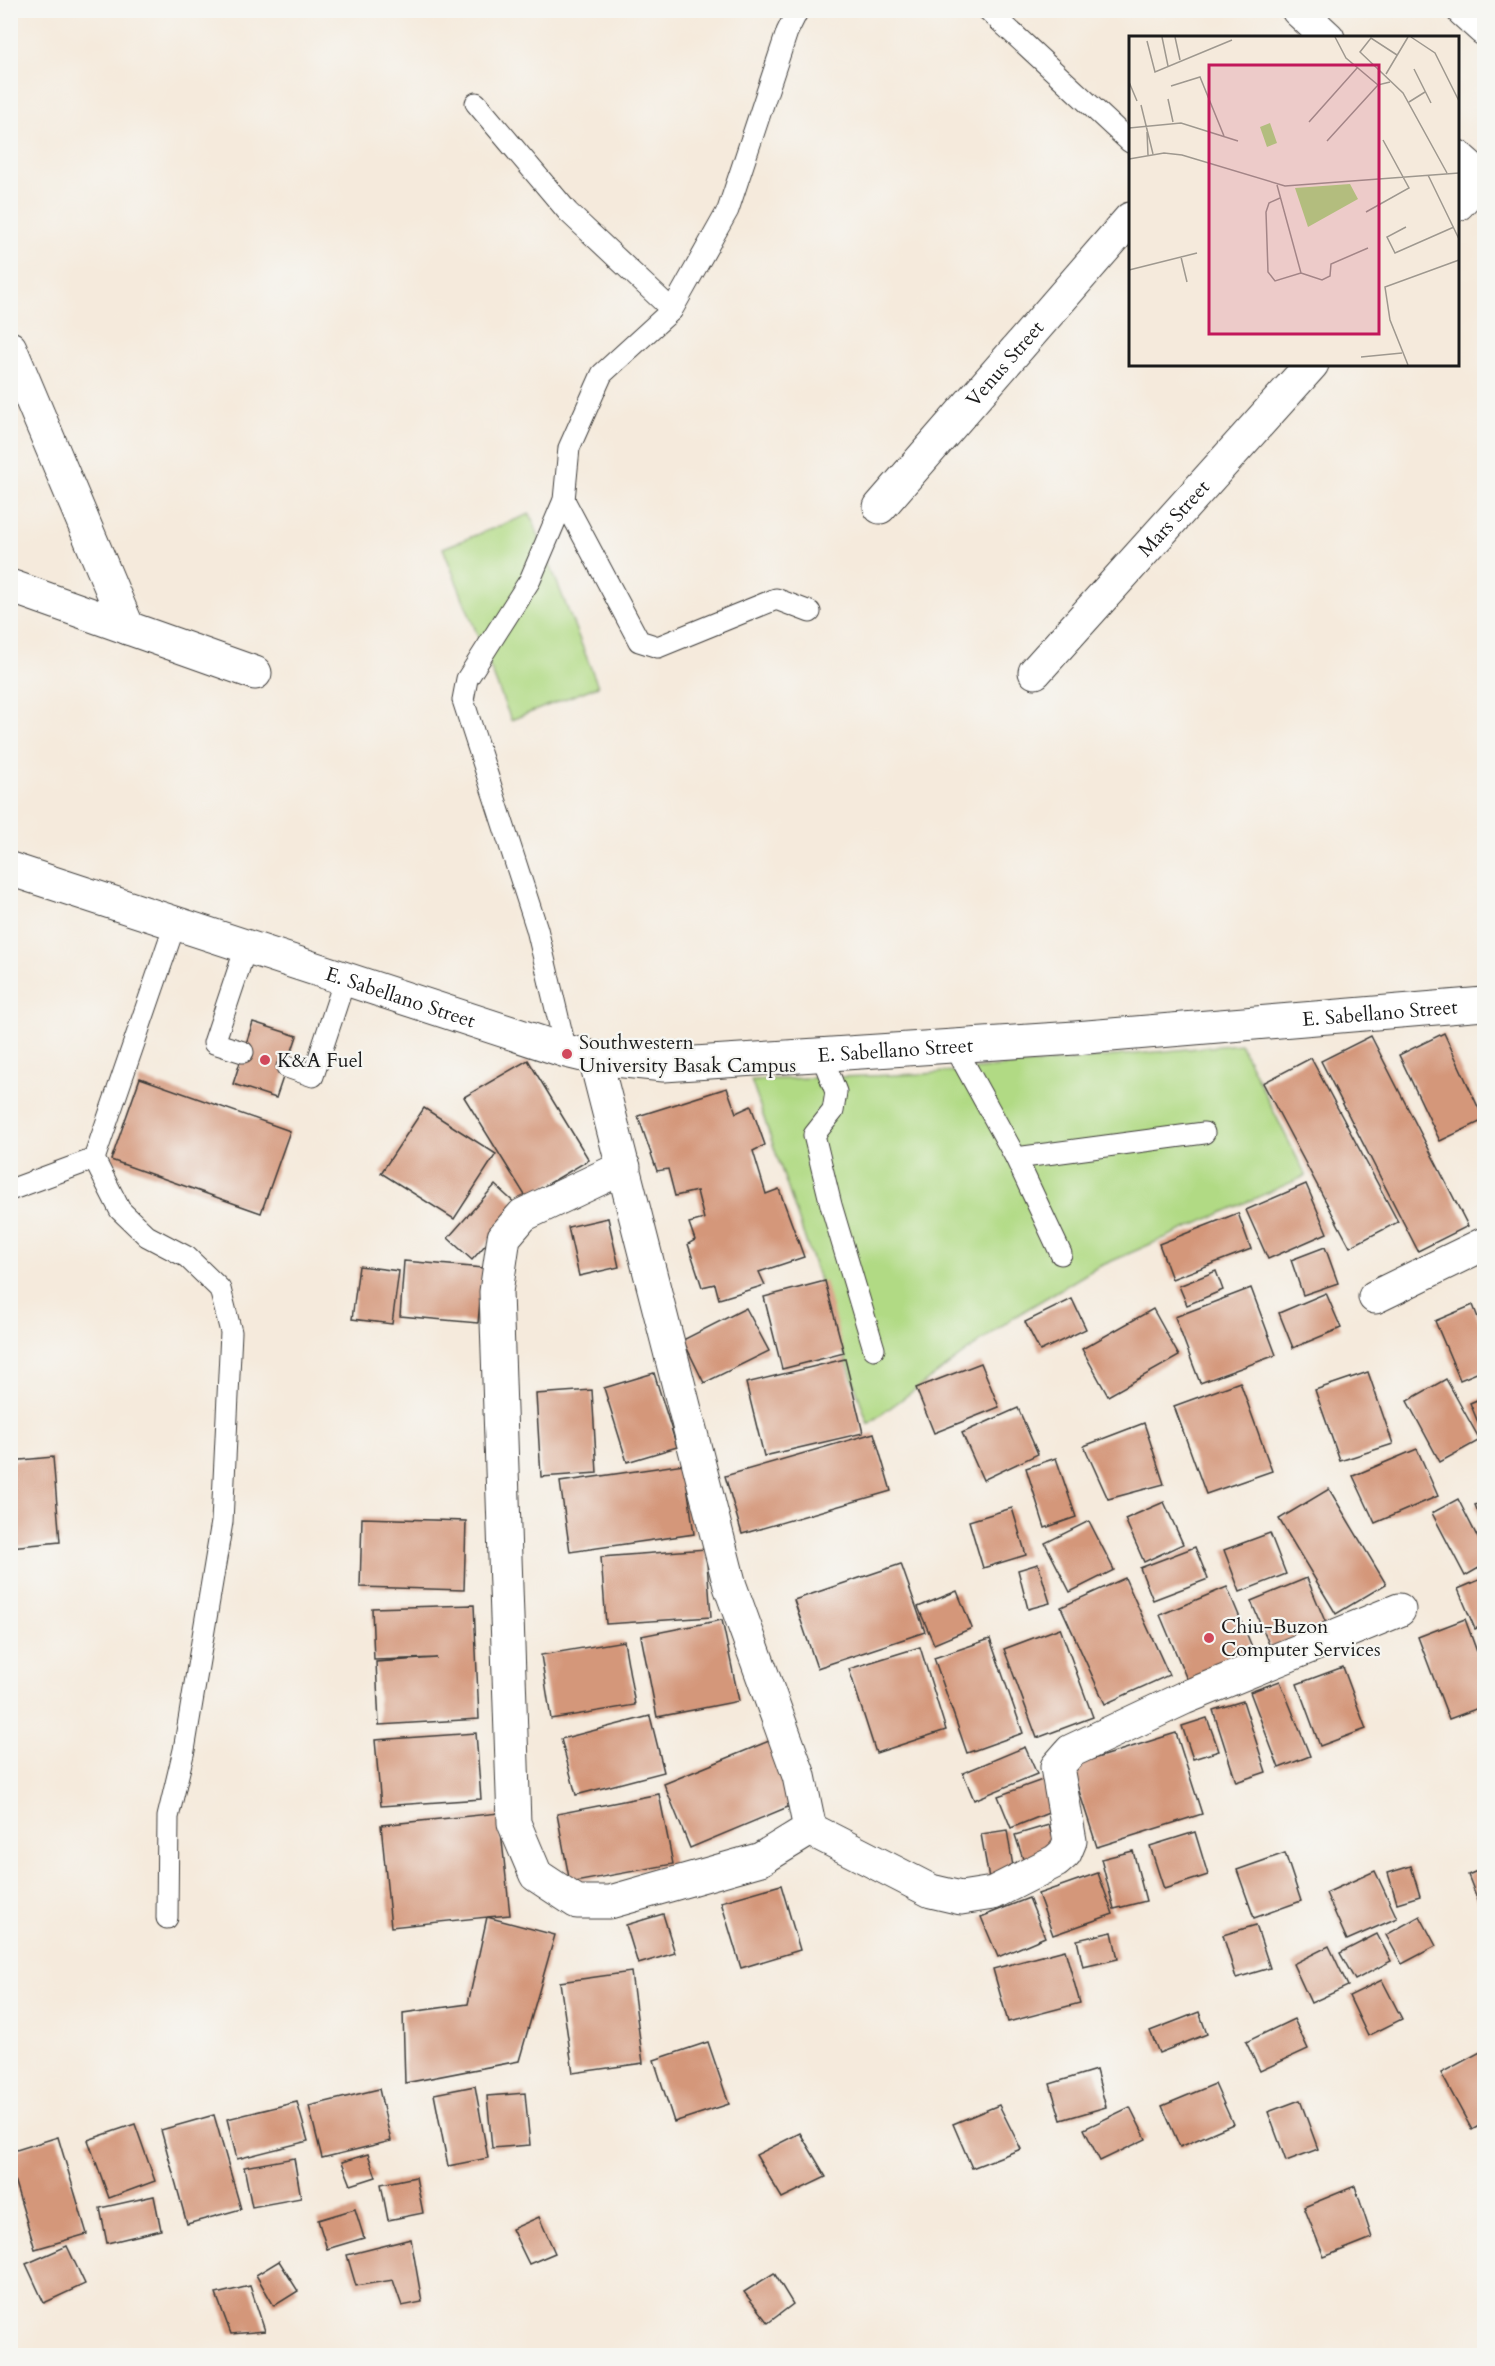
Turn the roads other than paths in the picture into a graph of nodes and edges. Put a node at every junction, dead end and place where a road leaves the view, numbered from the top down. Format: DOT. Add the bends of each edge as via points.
graph roads {
  1 [pos="798,10"];
  2 [pos="988,10"];
  3 [pos="1463,10"];
  4 [pos="1485,29"];
  5 [pos="476,103"];
  6 [pos="1129,140"];
  7 [pos="1474,172"];
  8 [pos="1459,202"];
  9 [pos="1129,221"];
  10 [pos="672,310"];
  11 [pos="10,348"];
  12 [pos="1310,366"];
  13 [pos="564,500"];
  14 [pos="880,507"];
  15 [pos="10,586"];
  16 [pos="810,612"];
  17 [pos="128,628"];
  18 [pos="1035,672"];
  19 [pos="255,674"];
  20 [pos="10,869"];
  21 [pos="175,924"];
  22 [pos="246,947"];
  23 [pos="345,979"];
  24 [pos="1485,1004"];
  25 [pos="955,1047"];
  26 [pos="243,1052"];
  27 [pos="580,1054"];
  28 [pos="822,1056"];
  29 [pos="286,1066"];
  30 [pos="1204,1133"];
  31 [pos="1016,1158"];
  32 [pos="94,1159"];
  33 [pos="624,1167"];
  34 [pos="10,1190"];
  35 [pos="1485,1244"];
  36 [pos="1061,1254"];
  37 [pos="1375,1297"];
  38 [pos="874,1349"];
  39 [pos="1399,1610"];
  40 [pos="810,1829"];
  41 [pos="167,1918"];
  1 -- 10 [label="lane" via="787,32 728,210"];
  2 -- 6 [label="lane"];
  3 -- 4 [label="street"];
  5 -- 10 [label="lane" via="568,212"];
  7 -- 8 [label="street"];
  9 -- 14 [label="street, Venus Street"];
  10 -- 13 [label="lane" via="602,374 569,448"];
  11 -- 17 [label="street"];
  12 -- 18 [label="street, Mars Street"];
  13 -- 16 [label="lane" via="639,641 658,646 776,599"];
  13 -- 27 [label="lane" via="530,580 467,679 463,700"];
  15 -- 17 [label="street"];
  17 -- 19 [label="street"];
  20 -- 21 [label="street, E. Sabellano Street"];
  21 -- 22 [label="street, E. Sabellano Street"];
  21 -- 32 [label="lane"];
  22 -- 23 [label="street, E. Sabellano Street"];
  22 -- 26 [label="lane" via="214,1043"];
  23 -- 27 [label="street, E. Sabellano Street"];
  23 -- 29 [label="lane" via="313,1076"];
  24 -- 25 [label="street, E. Sabellano Street"];
  25 -- 28 [label="street, E. Sabellano Street"];
  25 -- 31 [label="lane"];
  27 -- 28 [label="street, E. Sabellano Street" via="664,1065"];
  27 -- 33 [label="street"];
  28 -- 38 [label="lane" via="836,1092 833,1111 814,1135"];
  30 -- 31 [label="lane"];
  31 -- 36 [label="lane"];
  32 -- 34 [label="lane"];
  32 -- 41 [label="lane" via="120,1210 147,1236 188,1257 220,1289 231,1332 222,1522 184,1750 168,1818"];
  33 -- 40 [label="street" via="730,1586 799,1776"];
  33 -- 40 [label="street" via="524,1215 504,1237 495,1292 514,1823 536,1875 577,1902 610,1902 761,1859"];
  35 -- 37 [label="street"];
  39 -- 40 [label="street" via="1184,1698 1071,1751 1057,1767 1070,1841 1065,1853 993,1893 961,1898 931,1891"];
}
